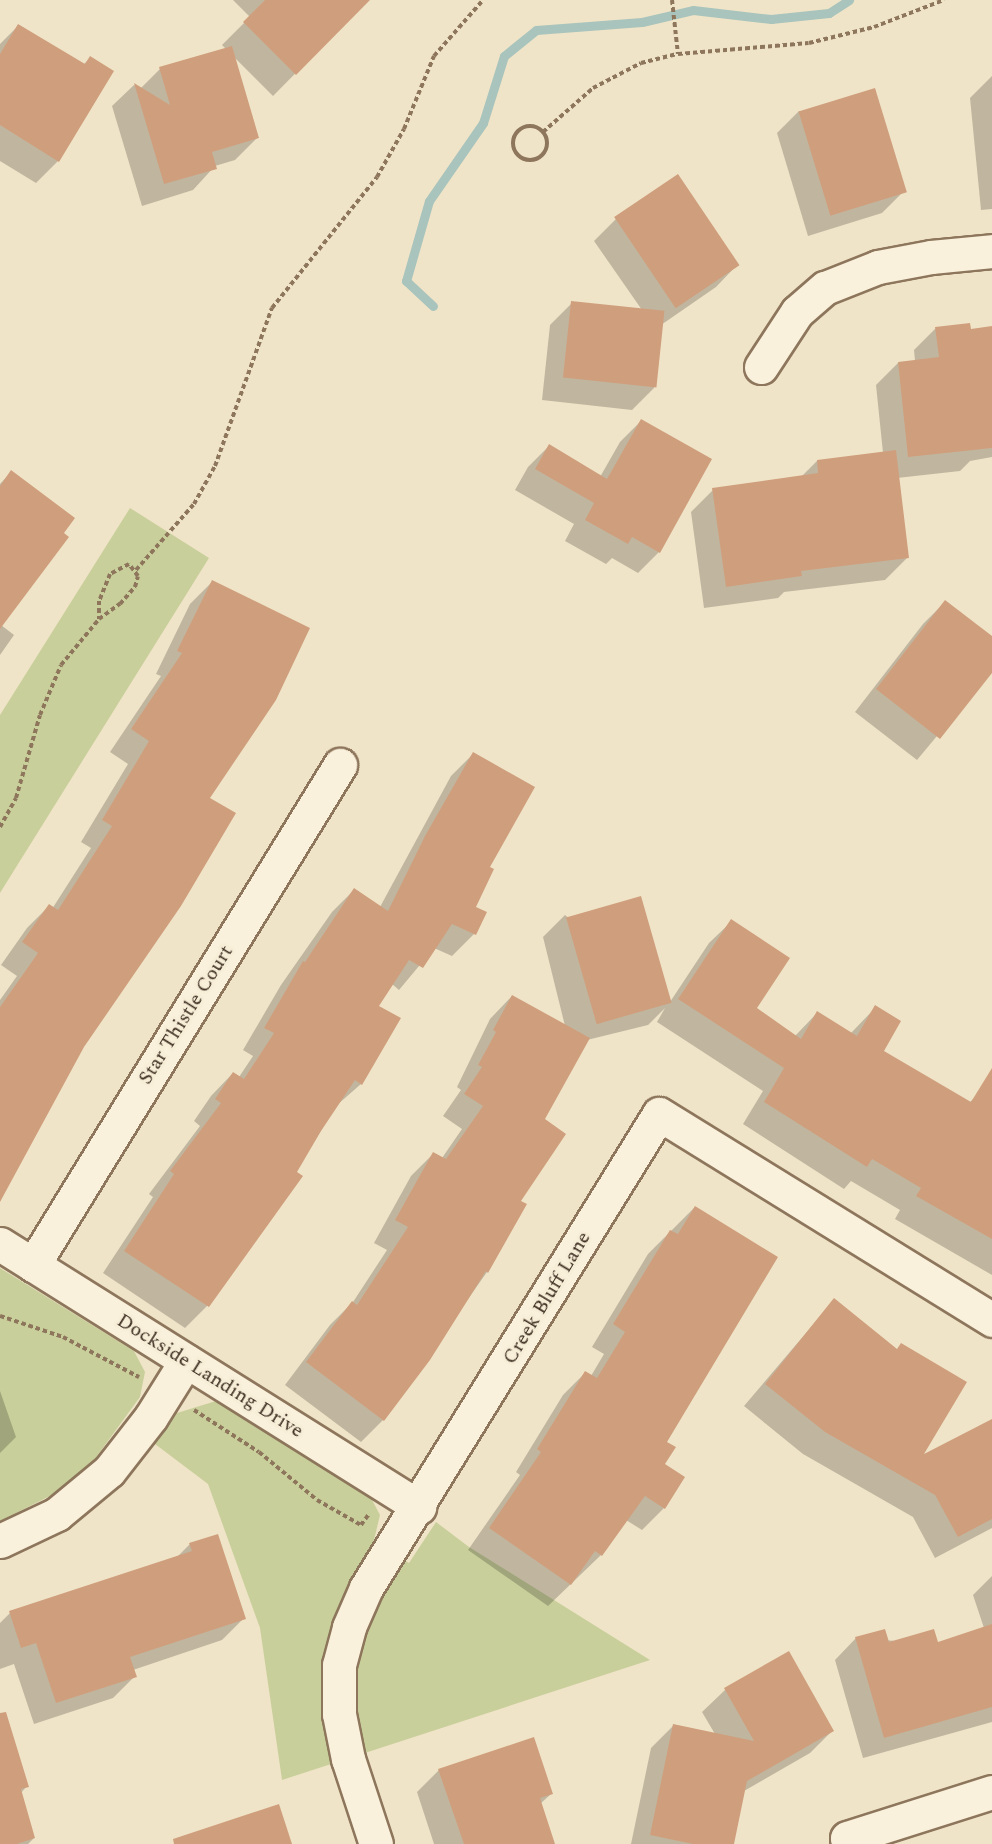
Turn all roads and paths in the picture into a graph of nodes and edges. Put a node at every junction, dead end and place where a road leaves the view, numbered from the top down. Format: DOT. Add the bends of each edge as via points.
graph roads {
  1 [pos="483,0"];
  2 [pos="944,0"];
  3 [pos="672,1"];
  4 [pos="678,54"];
  5 [pos="543,132"];
  6 [pos="992,251"];
  7 [pos="761,367"];
  8 [pos="136,570"];
  9 [pos="99,619"];
  10 [pos="340,765"];
  11 [pos="0,827"];
  12 [pos="0,1244"];
  13 [pos="33,1265"];
  14 [pos="0,1316"];
  15 [pos="992,1320"];
  16 [pos="186,1361"];
  17 [pos="166,1393"];
  18 [pos="388,1487"];
  19 [pos="419,1507"];
  20 [pos="0,1541"];
  21 [pos="992,1792"];
  22 [pos="848,1841"];
  23 [pos="376,1844"];
  1 -- 8 [label="path" via="434,56 404,129 377,177 272,308 210,475 180,522"];
  2 -- 4 [label="path" via="874,27 809,43"];
  3 -- 4 [label="path"];
  4 -- 5 [label="path" via="614,75"];
  5 -- 5 [label="path" via="531,126 519,129 512,140 516,154 528,161 544,154 548,142"];
  6 -- 7 [label="street" via="878,267 825,288 797,312"];
  8 -- 9 [label="path" via="135,586 120,604"];
  8 -- 9 [label="path" via="129,564 110,574 99,601"];
  9 -- 11 [label="path" via="72,648 50,686 16,798"];
  10 -- 13 [label="street, Star Thistle Court"];
  12 -- 13 [label="street, Dockside Landing Drive"];
  13 -- 16 [label="street, Dockside Landing Drive"];
  14 -- 17 [label="path" via="91,1350"];
  15 -- 19 [label="street, Creek Bluff Lane" via="659,1113"];
  16 -- 17 [label="street"];
  16 -- 18 [label="street, Dockside Landing Drive"];
  17 -- 18 [label="path" via="260,1452 317,1500 361,1525"];
  17 -- 20 [label="street" via="109,1471 57,1514"];
  18 -- 19 [label="street, Dockside Landing Drive"];
  19 -- 23 [label="street, Creek Bluff Lane" via="366,1588 349,1627 339,1665 339,1714 348,1759"];
  21 -- 22 [label="street"];
}
